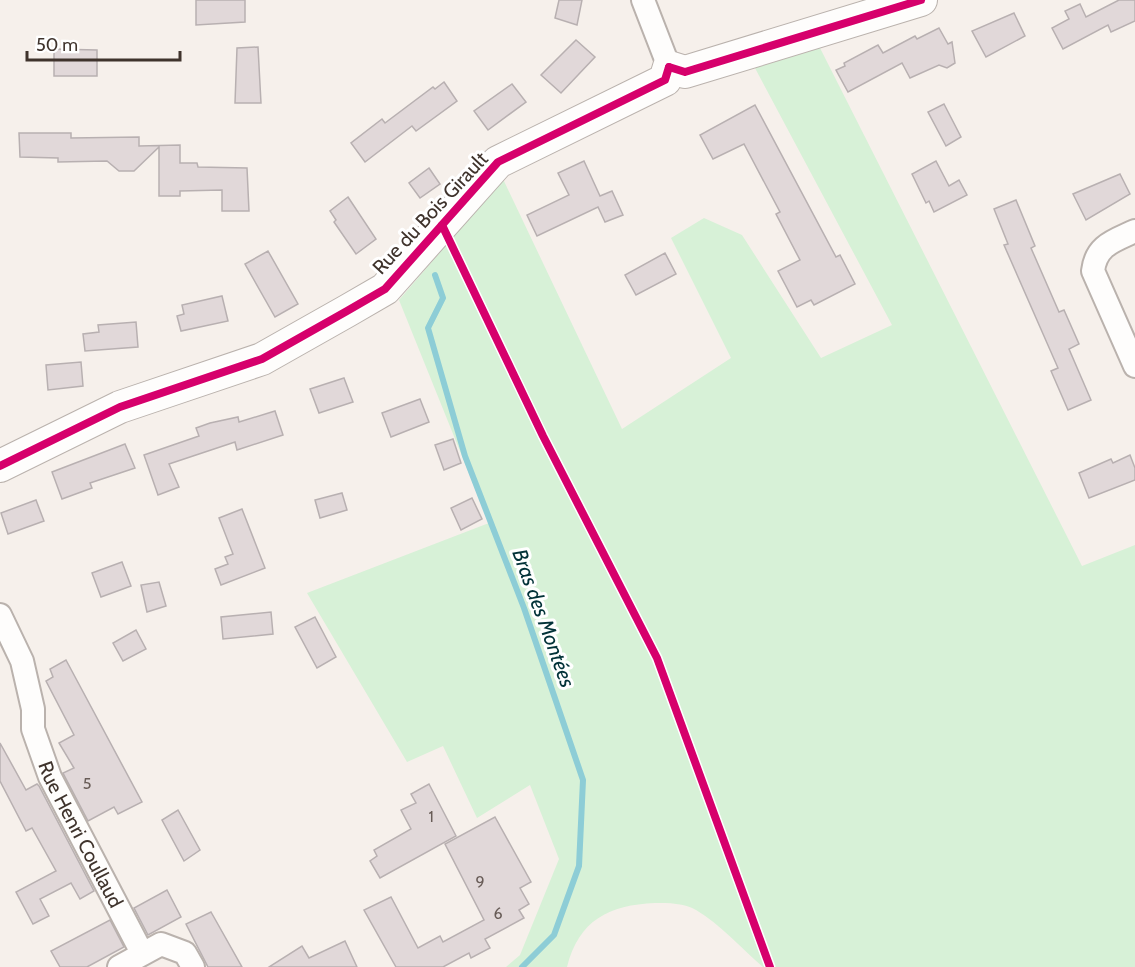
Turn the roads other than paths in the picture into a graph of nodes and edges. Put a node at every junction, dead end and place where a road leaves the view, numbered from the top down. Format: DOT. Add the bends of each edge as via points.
graph roads {
  1 [pos="643,0"];
  2 [pos="921,0"];
  3 [pos="669,67"];
  4 [pos="1135,231"];
  5 [pos="1135,366"];
  6 [pos="0,466"];
  7 [pos="0,615"];
  8 [pos="142,953"];
  9 [pos="119,967"];
  10 [pos="194,967"];
  1 -- 3 [label="street"];
  2 -- 3 [label="street" via="685,72"];
  3 -- 6 [label="street, Rue du Bois Girault" via="665,80 498,162 385,289 262,359 120,407"];
  4 -- 5 [label="street" via="1106,244 1094,260 1093,271"];
  7 -- 8 [label="street, Rue Henri Coullaud" via="22,661 33,708 33,729 50,777"];
  8 -- 9 [label="street"];
  8 -- 10 [label="street" via="161,944 185,953"];
}
